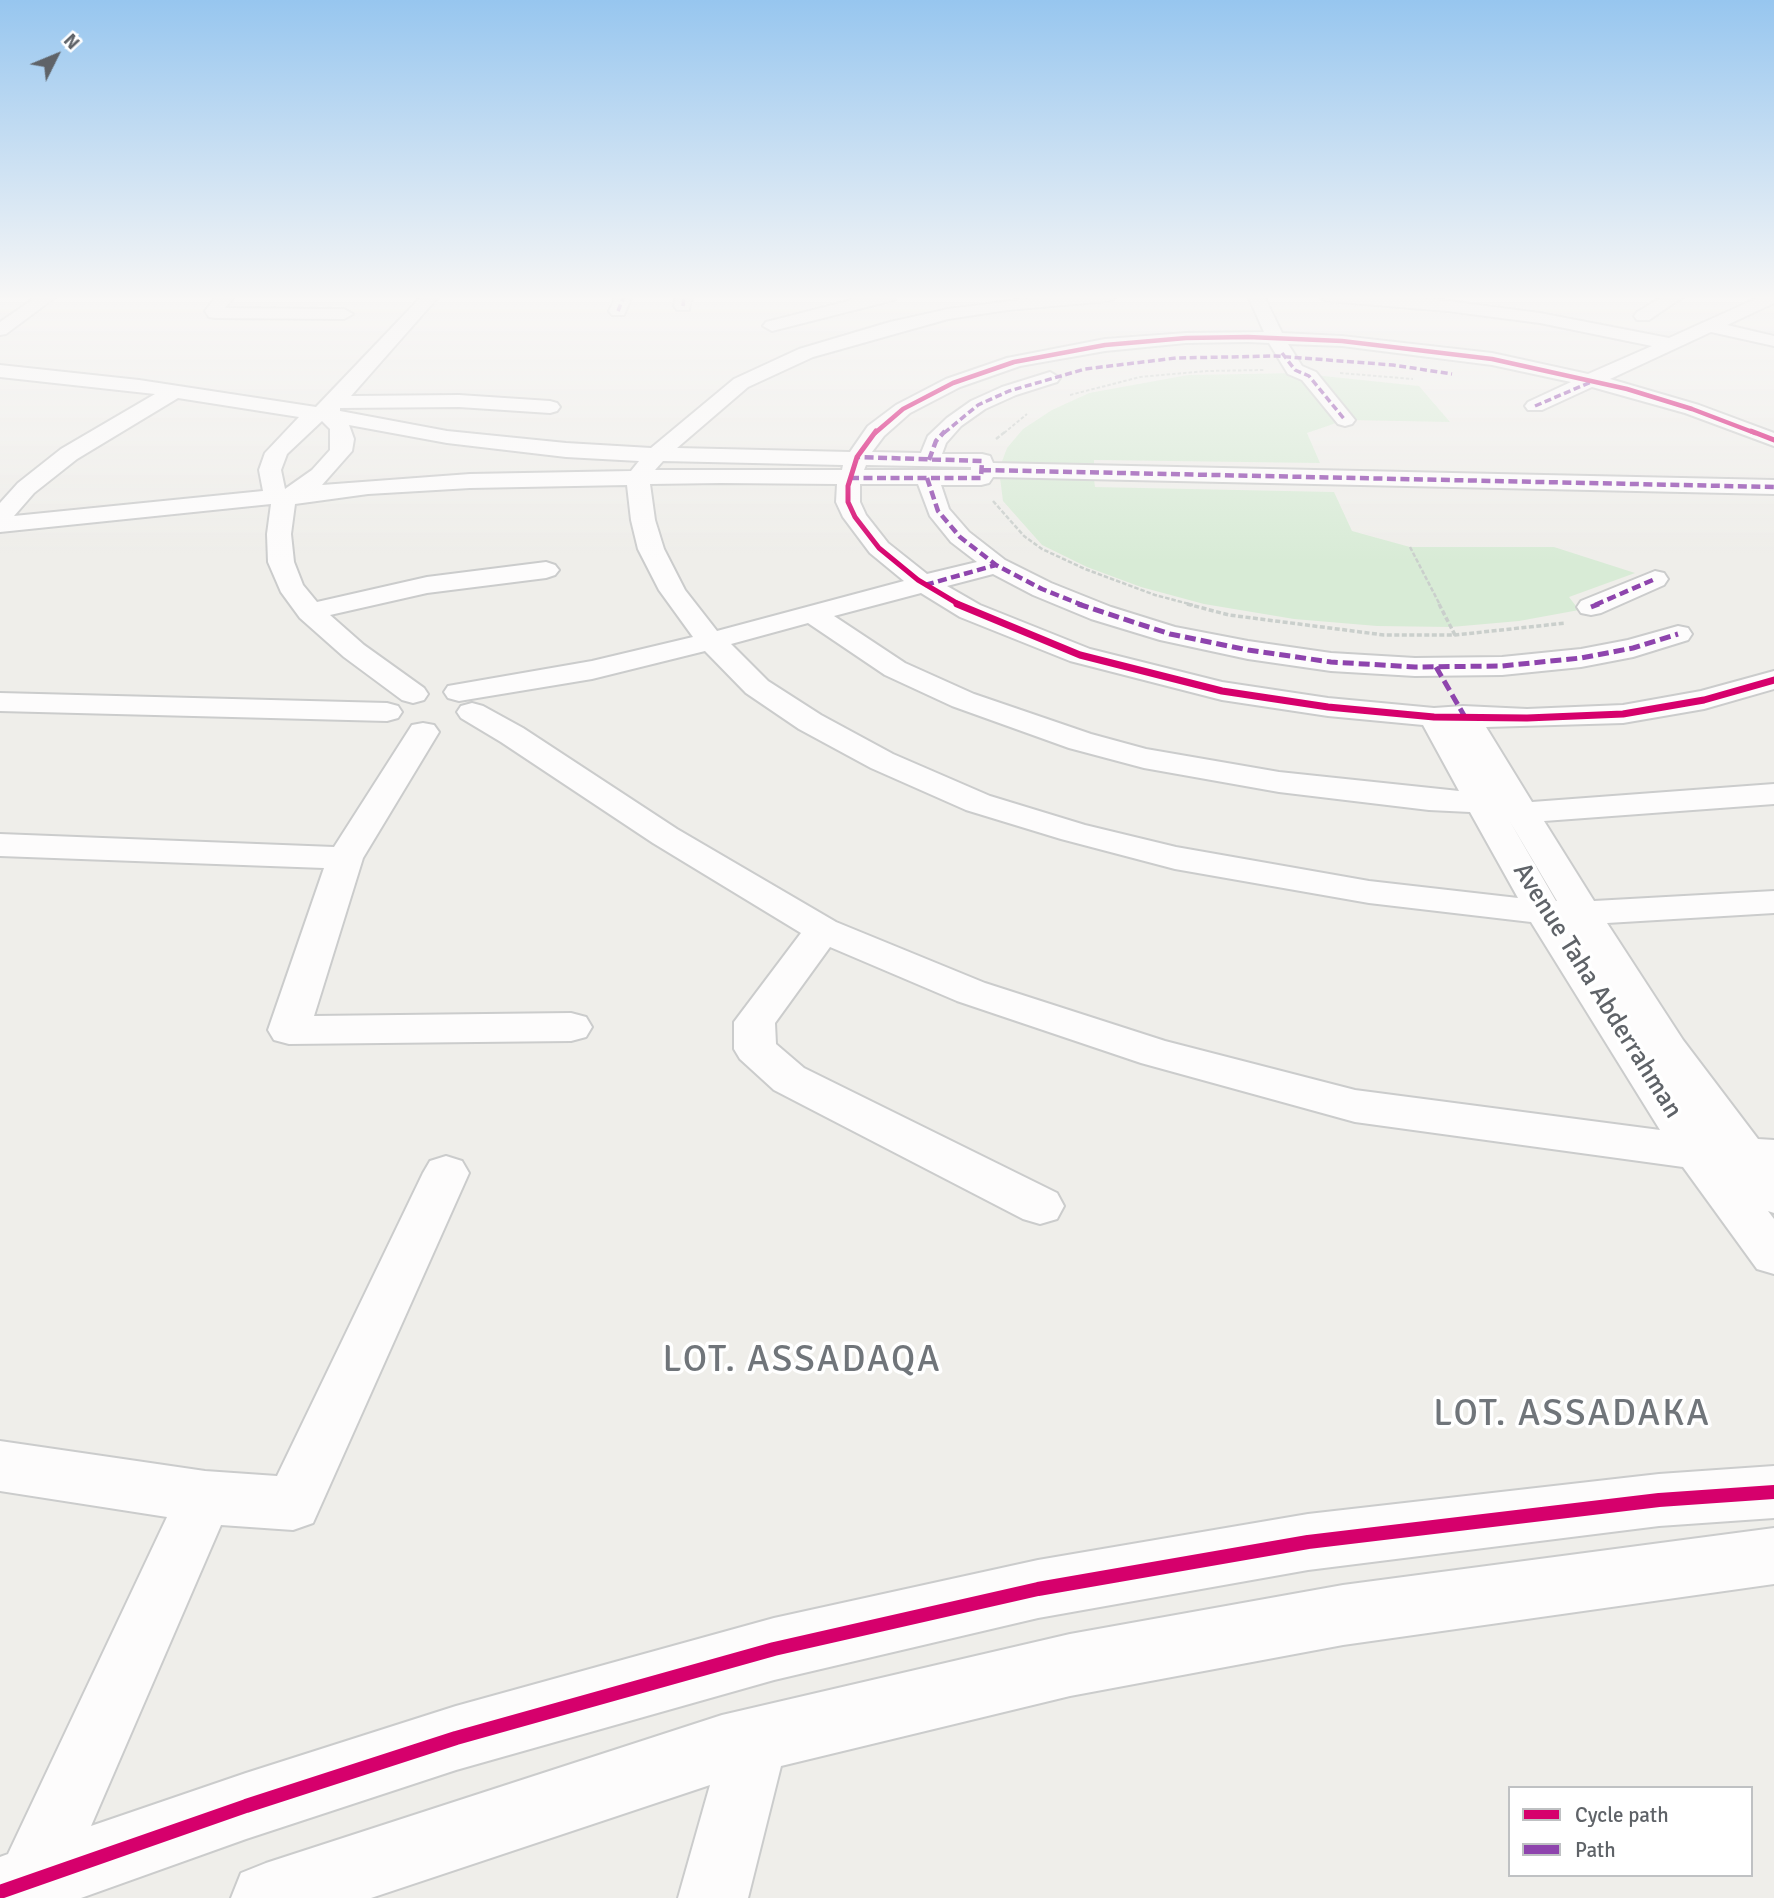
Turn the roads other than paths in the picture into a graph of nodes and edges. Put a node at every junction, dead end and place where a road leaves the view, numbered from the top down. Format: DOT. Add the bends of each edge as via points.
graph roads {
  1 [pos="112,385"];
  2 [pos="351,385"];
  3 [pos="739,385"];
  4 [pos="951,385"];
  5 [pos="1031,385"];
  6 [pos="1316,385"];
  7 [pos="1584,385"];
  8 [pos="1609,385"];
  9 [pos="174,392"];
  10 [pos="1535,406"];
  11 [pos="550,407"];
  12 [pos="328,410"];
  13 [pos="1345,420"];
  14 [pos="1774,440"];
  15 [pos="648,465"];
  16 [pos="853,468"];
  17 [pos="928,469"];
  18 [pos="1774,487"];
  19 [pos="286,499"];
  20 [pos="0,517"];
  21 [pos="0,525"];
  22 [pos="996,565"];
  23 [pos="546,570"];
  24 [pos="1655,579"];
  25 [pos="925,585"];
  26 [pos="1591,607"];
  27 [pos="310,612"];
  28 [pos="813,614"];
  29 [pos="1678,635"];
  30 [pos="711,641"];
  31 [pos="1436,667"];
  32 [pos="1774,680"];
  33 [pos="413,694"];
  34 [pos="0,702"];
  35 [pos="468,705"];
  36 [pos="387,712"];
  37 [pos="1449,717"];
  38 [pos="423,732"];
  39 [pos="1774,794"];
  40 [pos="1483,803"];
  41 [pos="1522,813"];
  42 [pos="0,845"];
  43 [pos="345,858"];
  44 [pos="1774,902"];
  45 [pos="1563,912"];
  46 [pos="823,930"];
  47 [pos="571,1027"];
  48 [pos="1696,1152"];
  49 [pos="1759,1156"];
  50 [pos="446,1173"];
  51 [pos="1774,1195"];
  52 [pos="1040,1206"];
  53 [pos="1774,1255"];
  54 [pos="0,1466"];
  55 [pos="1774,1492"];
  56 [pos="205,1497"];
  57 [pos="1774,1556"];
  58 [pos="755,1740"];
  59 [pos="18,1891"];
  60 [pos="266,1898"];
  61 [pos="713,1898"];
  1 -- 9 [label="street"];
  2 -- 12 [label="street"];
  3 -- 15 [label="street"];
  4 -- 16 [label="street" via="918,400 876,431"];
  5 -- 17 [label="street" via="978,405 954,422 936,441"];
  6 -- 13 [label="street"];
  7 -- 10 [label="street"];
  8 -- 14 [label="street"];
  9 -- 12 [label="street"];
  9 -- 20 [label="street" via="69,454 26,488"];
  11 -- 12 [label="street" via="459,401"];
  12 -- 15 [label="street" via="408,430 595,452"];
  12 -- 19 [label="street" via="341,429 341,451 320,475"];
  12 -- 19 [label="street" via="286,441 271,463 270,480"];
  15 -- 16 [label="street"];
  15 -- 19 [label="street"];
  15 -- 30 [label="street" via="643,520 651,549 671,590"];
  16 -- 17 [label="street"];
  16 -- 25 [label="street" via="848,502 865,533"];
  17 -- 18 [label="street"];
  17 -- 22 [label="street" via="927,486 938,511 960,537"];
  19 -- 21 [label="street"];
  19 -- 27 [label="street" via="279,534 281,562 290,586"];
  22 -- 25 [label="street"];
  22 -- 31 [label="street" via="1101,613 1170,634 1331,662"];
  23 -- 27 [label="street" via="427,585"];
  24 -- 26 [label="street"];
  25 -- 28 [label="street"];
  25 -- 37 [label="street" via="1003,626 1136,671 1274,700"];
  27 -- 33 [label="street"];
  28 -- 30 [label="street"];
  28 -- 40 [label="street" via="906,674 963,700 1080,741 1144,758 1279,782"];
  29 -- 31 [label="street" via="1581,658"];
  30 -- 35 [label="street"];
  30 -- 45 [label="street" via="757,687 810,722 882,761 978,803 1175,858 1369,892"];
  31 -- 37 [label="street"];
  32 -- 37 [label="street" via="1704,700 1623,714"];
  33 -- 35 [label="street" via="437,690"];
  33 -- 36 [label="street"];
  34 -- 36 [label="street"];
  35 -- 38 [label="street" via="456,724"];
  35 -- 46 [label="street" via="665,836"];
  36 -- 38 [label="street" via="390,725"];
  37 -- 40 [label="street, Avenue Taha Abderrahman"];
  37 -- 41 [label="street, Avenue Taha Abderrahman"];
  38 -- 43 [label="street"];
  39 -- 41 [label="street"];
  40 -- 45 [label="street, Avenue Taha Abderrahman"];
  41 -- 45 [label="street, Avenue Taha Abderrahman"];
  42 -- 43 [label="street"];
  43 -- 47 [label="street" via="289,1030"];
  44 -- 45 [label="street"];
  45 -- 48 [label="street, Avenue Taha Abderrahman"];
  45 -- 49 [label="street, Avenue Taha Abderrahman" via="1668,1050"];
  46 -- 48 [label="street" via="971,992 1156,1053 1355,1106"];
  46 -- 52 [label="street" via="754,1022 755,1049 789,1079"];
  48 -- 49 [label="street"];
  48 -- 53 [label="street, Avenue Taha Abderrahman"];
  49 -- 51 [label="street, Avenue Taha Abderrahman"];
  50 -- 56 [label="street" via="293,1504"];
  54 -- 56 [label="street"];
  55 -- 59 [label="street" via="1594,1507 1308,1542 1038,1588 774,1649 456,1738 246,1806"];
  56 -- 59 [label="street"];
  57 -- 58 [label="street" via="1316,1620 1070,1665"];
  58 -- 60 [label="street"];
  58 -- 61 [label="street"];
}
